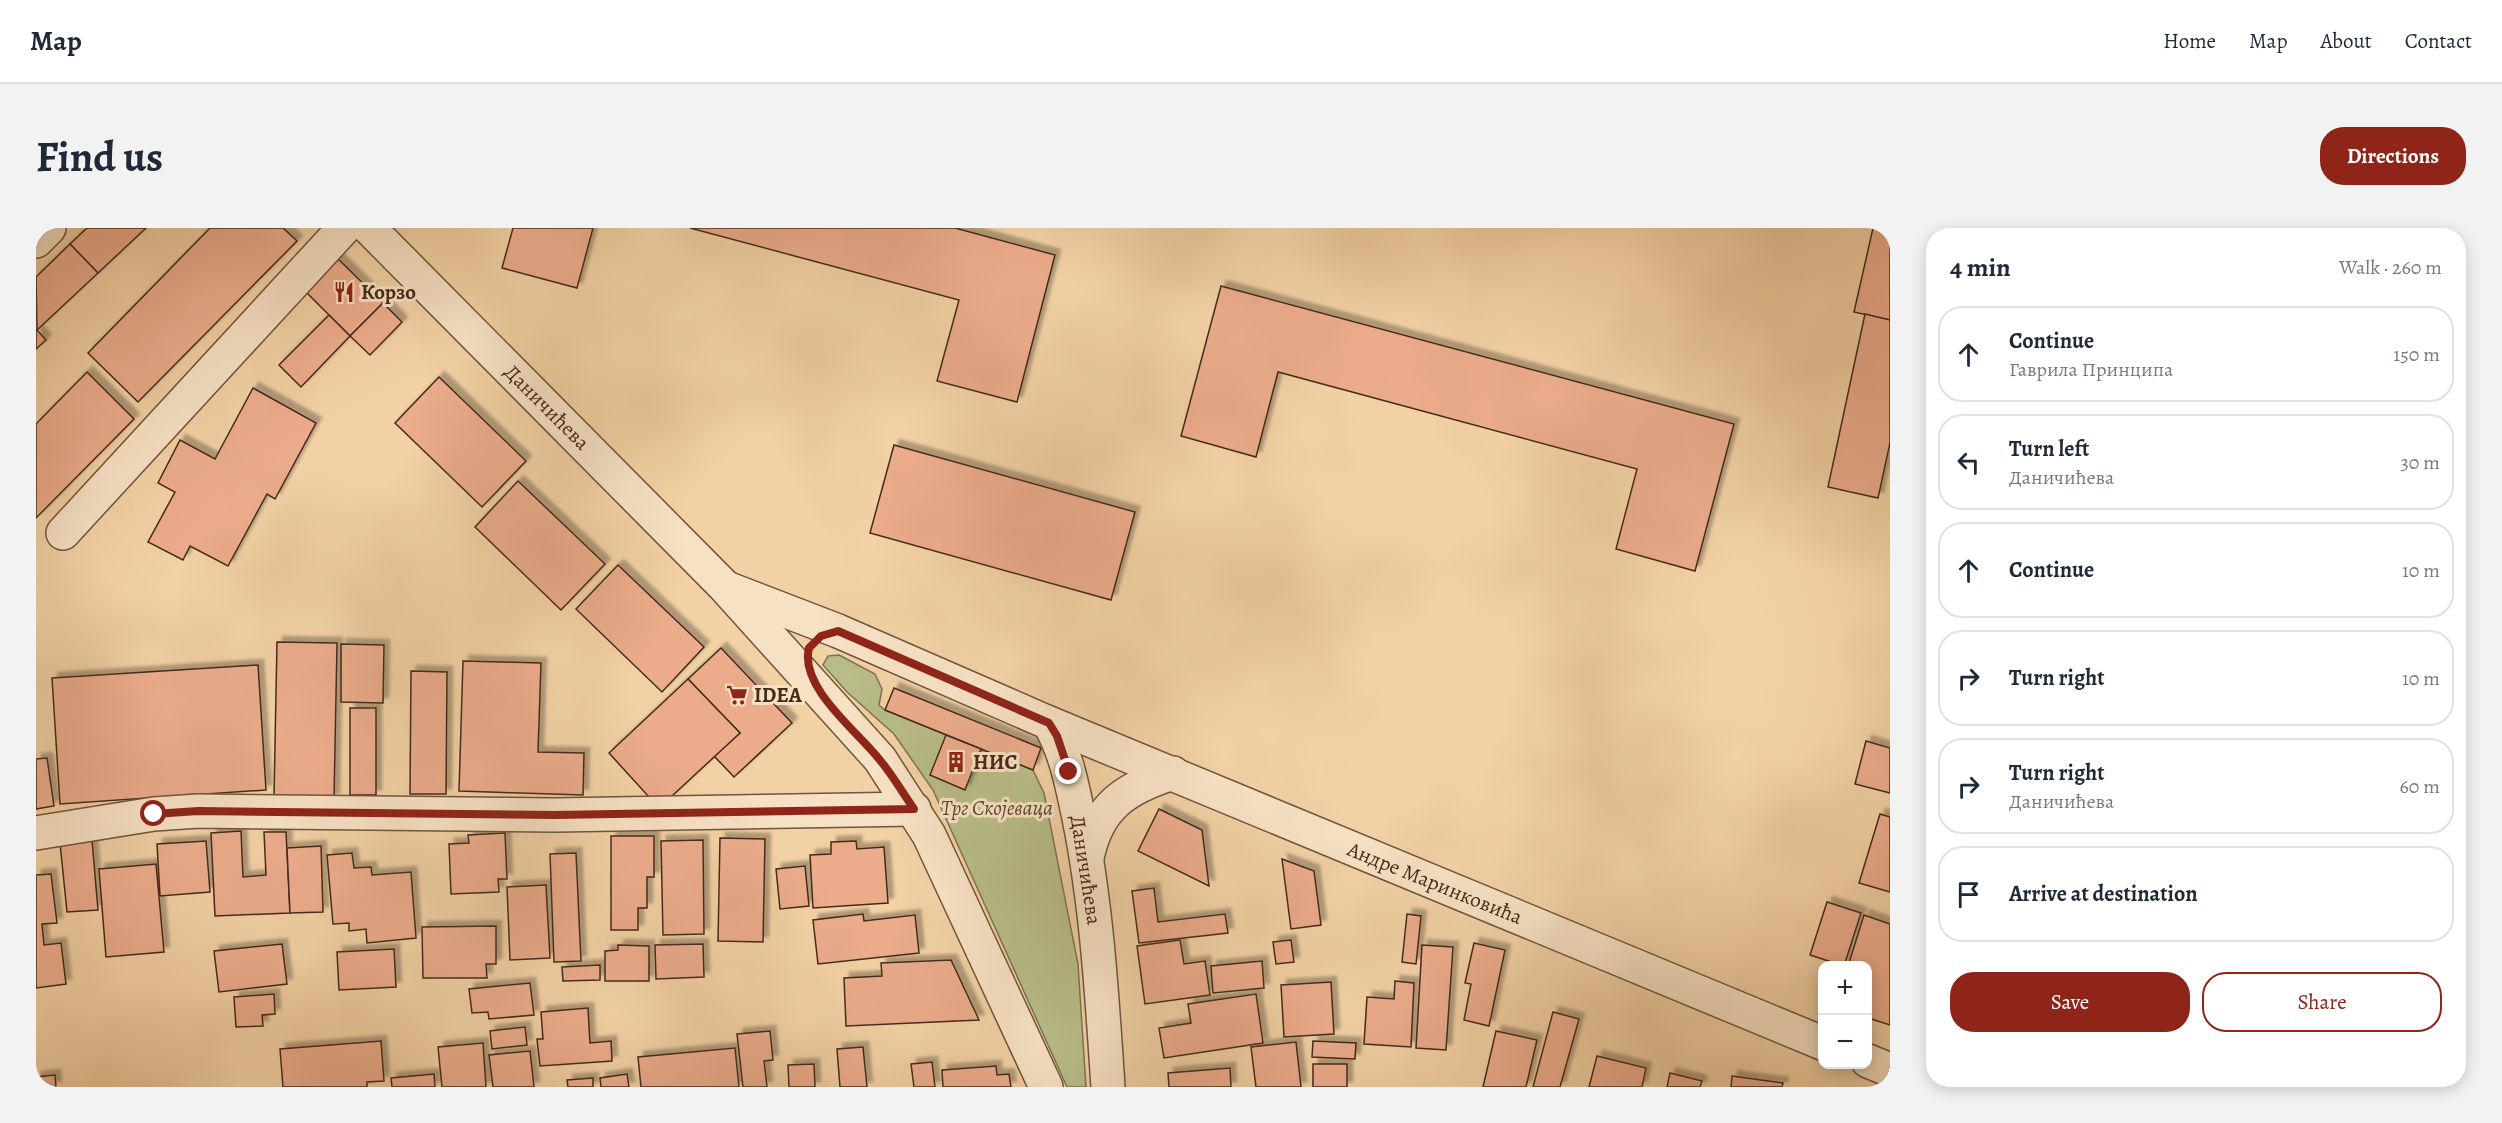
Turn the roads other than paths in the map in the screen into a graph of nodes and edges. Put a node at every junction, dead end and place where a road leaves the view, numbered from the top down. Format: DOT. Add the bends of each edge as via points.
graph roads {
  1 [pos="49,228"];
  2 [pos="344,228"];
  3 [pos="369,228"];
  4 [pos="36,241"];
  5 [pos="63,533"];
  6 [pos="724,586"];
  7 [pos="838,631"];
  8 [pos="822,695"];
  9 [pos="1049,723"];
  10 [pos="1173,773"];
  11 [pos="914,809"];
  12 [pos="36,833"];
  13 [pos="1087,860"];
  14 [pos="1818,1041"];
  15 [pos="1872,1063"];
  16 [pos="1890,1070"];
  17 [pos="1046,1087"];
  18 [pos="1108,1087"];
  1 -- 4 [label="street"];
  2 -- 5 [label="street"];
  3 -- 6 [label="street, Даничићева"];
  6 -- 7 [label="street, Даничићева"];
  6 -- 8 [label="street, Даничићева"];
  7 -- 8 [label="street" via="814,641 807,654"];
  7 -- 9 [label="street, Даничићева"];
  8 -- 11 [label="street, Даничићева" via="880,759"];
  9 -- 10 [label="street, Андре Маринковића"];
  9 -- 13 [label="street, Даничићева" via="1069,772"];
  10 -- 13 [label="street" via="1144,783 1106,810 1092,834"];
  10 -- 14 [label="street, Андре Маринковића"];
  11 -- 12 [label="street" via="555,815 198,811"];
  11 -- 17 [label="street, Даничићева"];
  13 -- 18 [label="street, Даничићева"];
  15 -- 16 [label="street"];
}
